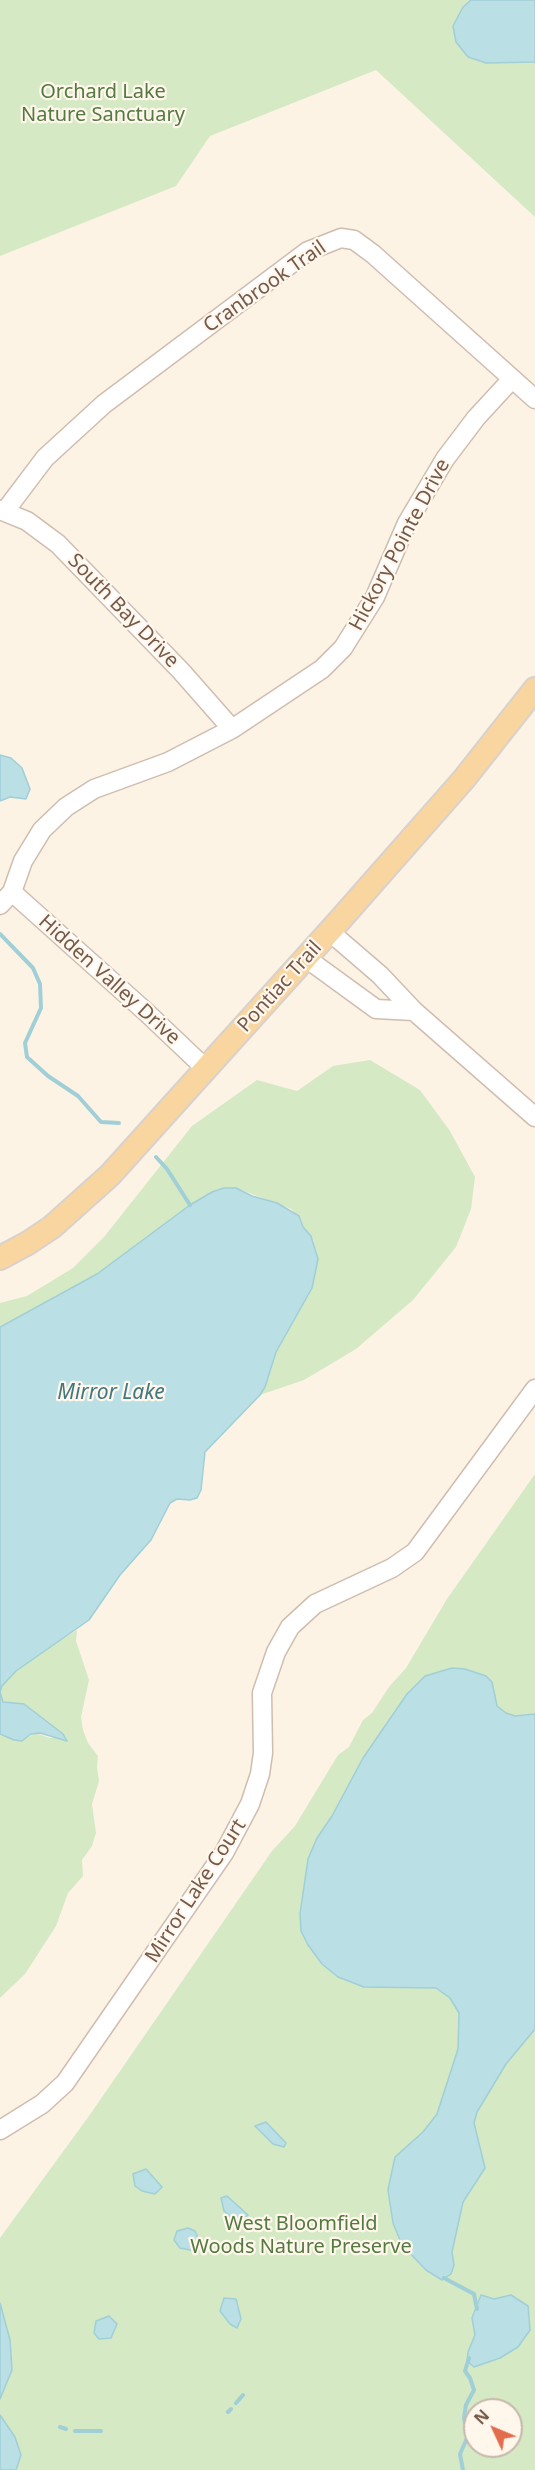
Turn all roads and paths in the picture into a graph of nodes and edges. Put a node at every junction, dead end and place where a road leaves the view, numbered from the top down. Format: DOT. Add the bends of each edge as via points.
graph roads {
  1 [pos="511,380"];
  2 [pos="535,399"];
  3 [pos="3,511"];
  4 [pos="535,689"];
  5 [pos="232,729"];
  6 [pos="6,899"];
  7 [pos="330,932"];
  8 [pos="306,958"];
  9 [pos="414,1011"];
  10 [pos="206,1069"];
  11 [pos="535,1117"];
  12 [pos="0,1258"];
  13 [pos="535,1389"];
  14 [pos="0,2130"];
  1 -- 2 [label="street, Cranbrook Trail"];
  1 -- 3 [label="street, Cranbrook Trail" via="373,254 354,240 331,240 308,251 104,404 45,458"];
  1 -- 5 [label="street, Hickory Pointe Drive" via="445,459 407,524 375,597 343,648 322,669"];
  3 -- 5 [label="street, South Bay Drive" via="27,521 58,544"];
  4 -- 7 [label="main road, Pontiac Trail" via="464,779"];
  5 -- 6 [label="street, Hickory Pointe Drive" via="184,755 94,789 66,807 42,830"];
  6 -- 10 [label="street, Hidden Valley Drive" via="146,1012"];
  7 -- 8 [label="main road, Pontiac Trail"];
  7 -- 9 [label="street"];
  8 -- 9 [label="street" via="376,1009"];
  8 -- 10 [label="main road, Pontiac Trail"];
  9 -- 11 [label="street"];
  10 -- 12 [label="main road, Pontiac Trail" via="80,1204 28,1243"];
  13 -- 14 [label="street, Mirror Lake Court" via="416,1552 392,1568 315,1604 290,1627 276,1652 262,1693 260,1774 250,1804 224,1853 65,2083 42,2104"];
}
